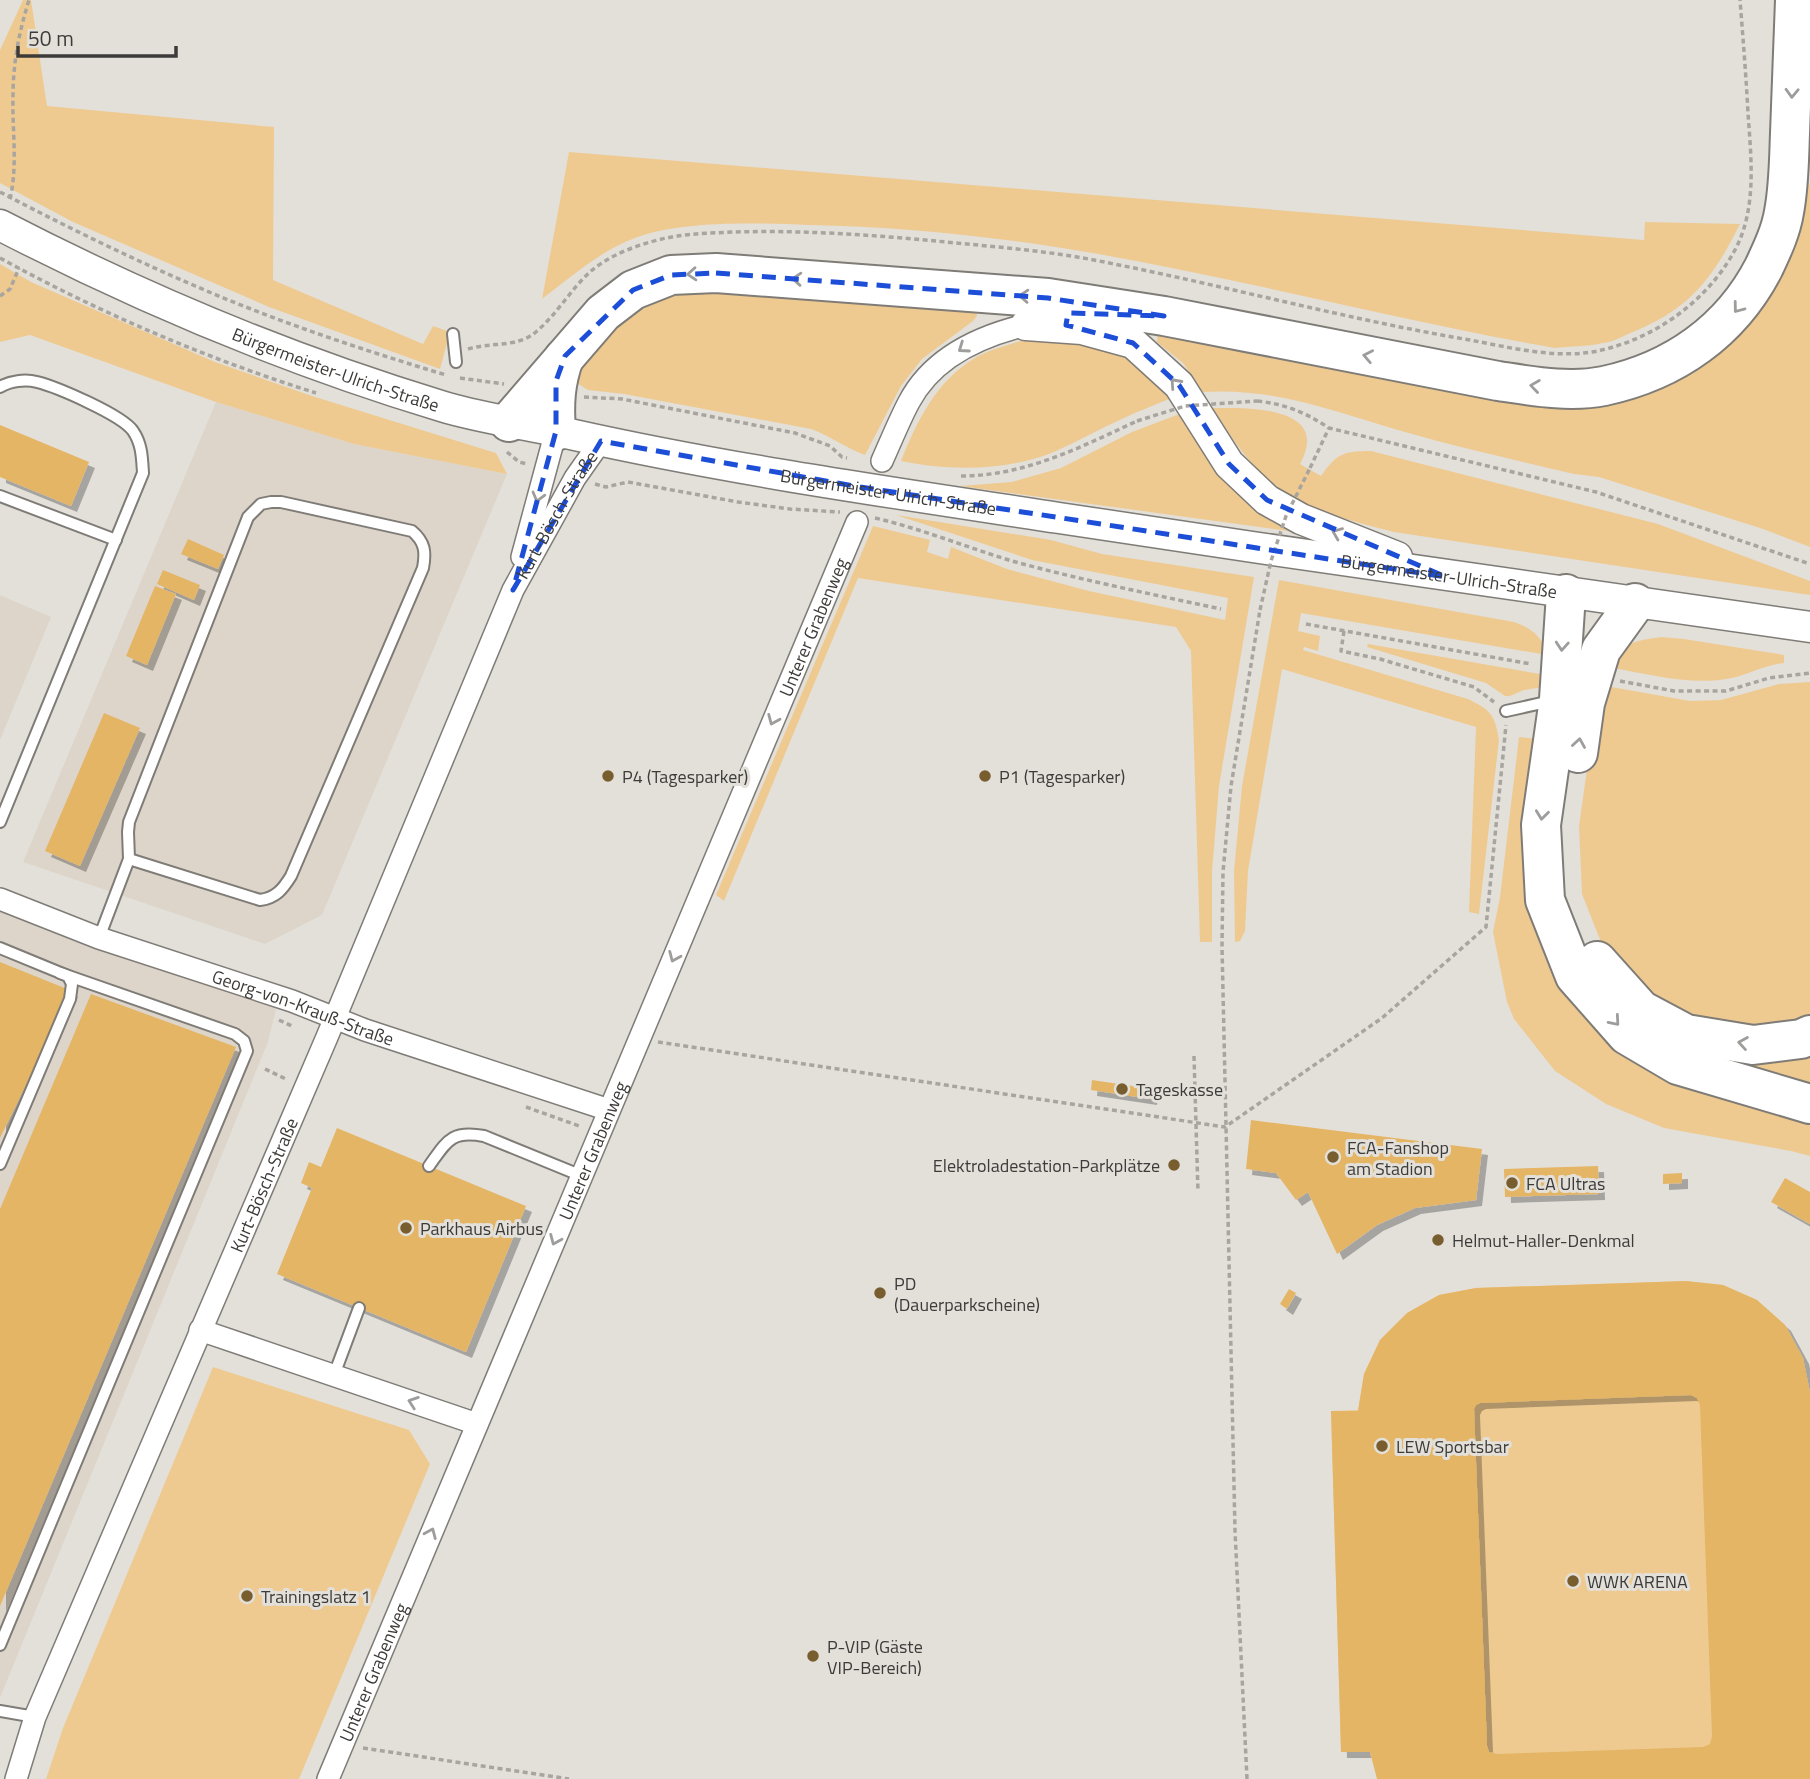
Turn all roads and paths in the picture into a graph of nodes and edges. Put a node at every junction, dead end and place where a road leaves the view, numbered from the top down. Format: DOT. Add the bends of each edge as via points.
graph roads {
  1 [pos="29,0"];
  2 [pos="1740,0"];
  3 [pos="1795,0"];
  4 [pos="1803,0"];
  5 [pos="1810,43"];
  6 [pos="0,192"];
  7 [pos="5,210"];
  8 [pos="31,241"];
  9 [pos="0,296"];
  10 [pos="1164,316"];
  11 [pos="1027,325"];
  12 [pos="453,334"];
  13 [pos="456,362"];
  14 [pos="0,387"];
  15 [pos="549,405"];
  16 [pos="1329,428"];
  17 [pos="505,435"];
  18 [pos="601,441"];
  19 [pos="855,460"];
  20 [pos="882,461"];
  21 [pos="545,470"];
  22 [pos="952,476"];
  23 [pos="575,478"];
  24 [pos="0,496"];
  25 [pos="855,517"];
  26 [pos="116,540"];
  27 [pos="1810,564"];
  28 [pos="1446,577"];
  29 [pos="513,590"];
  30 [pos="1566,594"];
  31 [pos="1635,603"];
  32 [pos="1221,609"];
  33 [pos="1306,624"];
  34 [pos="1810,627"];
  35 [pos="1344,631"];
  36 [pos="1535,665"];
  37 [pos="1810,673"];
  38 [pos="1611,679"];
  39 [pos="1559,699"];
  40 [pos="1506,711"];
  41 [pos="0,822"];
  42 [pos="129,859"];
  43 [pos="0,899"];
  44 [pos="99,938"];
  45 [pos="0,948"];
  46 [pos="60,973"];
  47 [pos="336,1017"];
  48 [pos="1810,1035"];
  49 [pos="640,1036"];
  50 [pos="1194,1056"];
  51 [pos="1810,1104"];
  52 [pos="609,1110"];
  53 [pos="1195,1125"];
  54 [pos="1225,1127"];
  55 [pos="0,1164"];
  56 [pos="429,1166"];
  57 [pos="582,1176"];
  58 [pos="1198,1192"];
  59 [pos="359,1308"];
  60 [pos="200,1330"];
  61 [pos="334,1376"];
  62 [pos="477,1424"];
  63 [pos="0,1645"];
  64 [pos="0,1711"];
  65 [pos="35,1717"];
  66 [pos="342,1745"];
  67 [pos="16,1779"];
  68 [pos="328,1779"];
  69 [pos="569,1779"];
  70 [pos="1247,1779"];
  1 -- 7 [label="path" via="15,61 14,177"];
  2 -- 13 [label="path" via="1751,191 1736,248 1691,306 1652,331 1604,350 1552,354 1418,332 1097,260 883,236 776,232 692,234 641,244 593,269 537,332 523,340 469,349"];
  3 -- 10 [label="highway, one-way" via="1788,183 1784,215 1771,251 1753,288 1729,319 1698,346 1657,370 1602,386 1550,388"];
  4 -- 5 [label="highway"];
  6 -- 7 [label="path"];
  7 -- 8 [label="main road, Bürgermeister-Ulrich-Straße"];
  7 -- 15 [label="path" via="70,228 193,285 350,345"];
  8 -- 9 [label="path" via="10,289"];
  8 -- 17 [label="main road, Bürgermeister-Ulrich-Straße" via="120,285 270,347 442,406"];
  10 -- 11 [label="highway" via="1077,314"];
  10 -- 15 [label="highway, one-way" via="1048,298 716,272 671,275 633,290 603,313 565,356"];
  11 -- 20 [label="street, one-way" via="970,343 933,371 910,399"];
  28 -- 11 [label="main road, one-way" via="1301,519 1267,500 1229,464 1179,385 1133,343 1082,329"];
  12 -- 13 [label="lane"];
  14 -- 26 [label="lane" via="35,381 113,413 132,429 141,446 143,473"];
  15 -- 17 [label="highway"];
  15 -- 18 [label="main road, Bürgermeister-Ulrich-Straße"];
  15 -- 19 [label="path" via="622,399 795,433"];
  15 -- 21 [label="street, Kurt-Bösch-Straße"];
  16 -- 22 [label="path, bridge" via="1279,403 1185,406 1017,470"];
  16 -- 27 [label="path" via="1596,492"];
  16 -- 54 [label="path, bridge" via="1282,527 1271,561 1233,774 1223,872"];
  17 -- 21 [label="path" via="519,462"];
  18 -- 23 [label="street, Kurt-Bösch-Straße"];
  18 -- 28 [label="main road, Bürgermeister-Ulrich-Straße" via="860,487"];
  21 -- 29 [label="street, Kurt-Bösch-Straße, one-way"];
  23 -- 25 [label="path" via="606,487 628,482"];
  23 -- 29 [label="street, Kurt-Bösch-Straße"];
  24 -- 26 [label="lane"];
  25 -- 32 [label="path" via="949,538 1091,582"];
  25 -- 49 [label="street, Unterer Grabenweg, one-way"];
  26 -- 41 [label="lane"];
  28 -- 30 [label="main road, Bürgermeister-Ulrich-Straße"];
  29 -- 47 [label="street, Kurt-Bösch-Straße"];
  30 -- 31 [label="main road, Bürgermeister-Ulrich-Straße"];
  30 -- 39 [label="highway, one-way"];
  31 -- 34 [label="main road, Bürgermeister-Ulrich-Straße"];
  48 -- 31 [label="highway, one-way" via="1753,1045 1686,1034 1642,1010 1598,964 1569,895 1566,826 1585,703 1601,650"];
  33 -- 35 [label="path"];
  35 -- 36 [label="path"];
  35 -- 40 [label="path" via="1340,651 1474,687"];
  37 -- 38 [label="path" via="1769,678 1726,691 1674,691"];
  39 -- 40 [label="lane"];
  39 -- 51 [label="highway, one-way" via="1541,825 1545,900 1575,976 1628,1035 1678,1065"];
  40 -- 54 [label="path" via="1486,927 1382,1018"];
  42 -- 42 [label="lane" via="130,822 251,512 261,504 281,502 400,527 420,538 425,549 423,568 300,858 278,893 270,899 249,898"];
  42 -- 44 [label="lane"];
  43 -- 44 [label="street, Georg-von-Krauß-Straße"];
  44 -- 47 [label="street, Georg-von-Krauß-Straße"];
  45 -- 46 [label="lane"];
  46 -- 55 [label="lane" via="71,980 70,999"];
  46 -- 63 [label="lane" via="235,1034 247,1051"];
  47 -- 52 [label="street, Georg-von-Krauß-Straße"];
  47 -- 60 [label="street, Kurt-Bösch-Straße"];
  49 -- 52 [label="street, Unterer Grabenweg"];
  49 -- 53 [label="path" via="653,1042"];
  50 -- 53 [label="path"];
  52 -- 57 [label="street, Unterer Grabenweg"];
  53 -- 54 [label="path"];
  53 -- 58 [label="path"];
  54 -- 70 [label="path" via="1235,1531"];
  56 -- 57 [label="lane" via="445,1143 470,1133"];
  57 -- 62 [label="street, Unterer Grabenweg, one-way"];
  59 -- 61 [label="lane"];
  60 -- 61 [label="street"];
  60 -- 65 [label="street, Kurt-Bösch-Straße"];
  62 -- 61 [label="street, one-way"];
  66 -- 62 [label="street, Unterer Grabenweg, one-way"];
  64 -- 65 [label="lane"];
  65 -- 67 [label="street, Kurt-Bösch-Straße"];
  66 -- 68 [label="street, Unterer Grabenweg"];
  66 -- 69 [label="path"];
}
